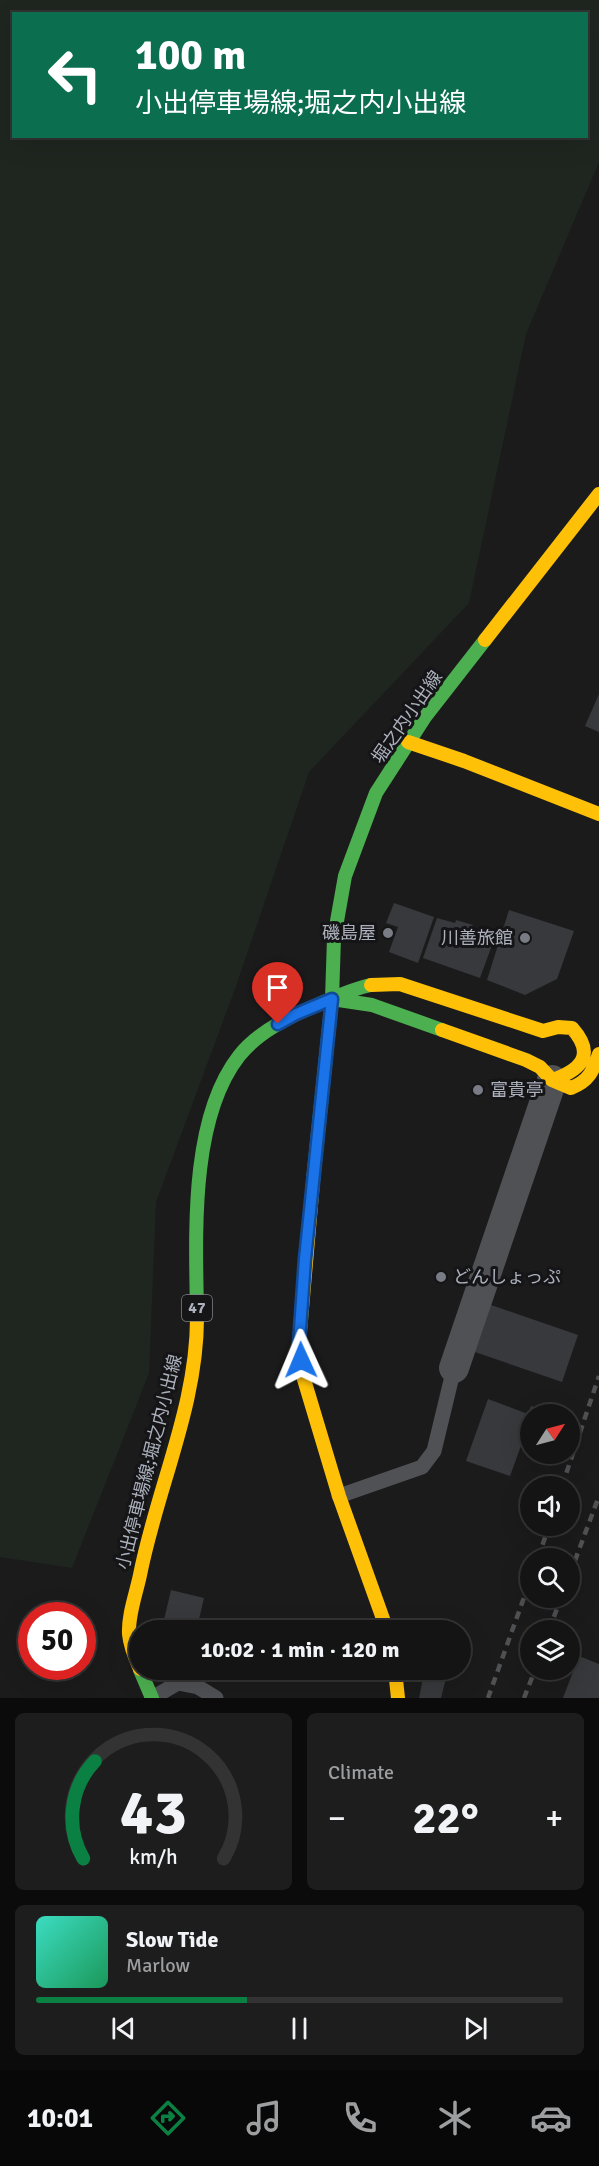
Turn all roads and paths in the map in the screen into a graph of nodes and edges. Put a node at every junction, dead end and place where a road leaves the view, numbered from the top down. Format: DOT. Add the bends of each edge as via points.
graph roads {
  1 [pos="599,494"];
  2 [pos="408,742"];
  3 [pos="599,814"];
  4 [pos="332,999"];
  5 [pos="599,1054"];
  6 [pos="552,1080"];
  7 [pos="454,1368"];
  8 [pos="339,1496"];
  9 [pos="131,1620"];
  10 [pos="383,1620"];
  11 [pos="145,1680"];
  12 [pos="396,1680"];
  13 [pos="152,1698"];
  14 [pos="216,1698"];
  15 [pos="398,1698"];
  1 -- 2 [label="main road, 堀之内小出線"];
  2 -- 3 [label="main road"];
  2 -- 4 [label="main road, 堀之内小出線" via="376,793 345,876 334,938"];
  4 -- 6 [label="main road" via="372,1005 526,1060"];
  4 -- 6 [label="main road, 47" via="355,989 390,982 543,1031 572,1028 582,1039 583,1060 574,1072"];
  4 -- 8 [label="main road, 堀之内小出線" via="299,1343 303,1376"];
  4 -- 9 [label="main road, 小出停車場線;堀之内小出線 / 47" via="278,1024 239,1055 212,1109 200,1171 196,1355 173,1454 141,1563"];
  5 -- 6 [label="main road" via="590,1078 582,1085 570,1088"];
  6 -- 7 [label="street"];
  7 -- 8 [label="lane" via="434,1451 422,1467"];
  8 -- 10 [label="main road, 堀之内小出線"];
  11 -- 13 [label="main road, 小出停車場線;堀之内小出線 / 47"];
  12 -- 15 [label="main road"];
  13 -- 14 [label="lane" via="178,1683 198,1687"];
}
